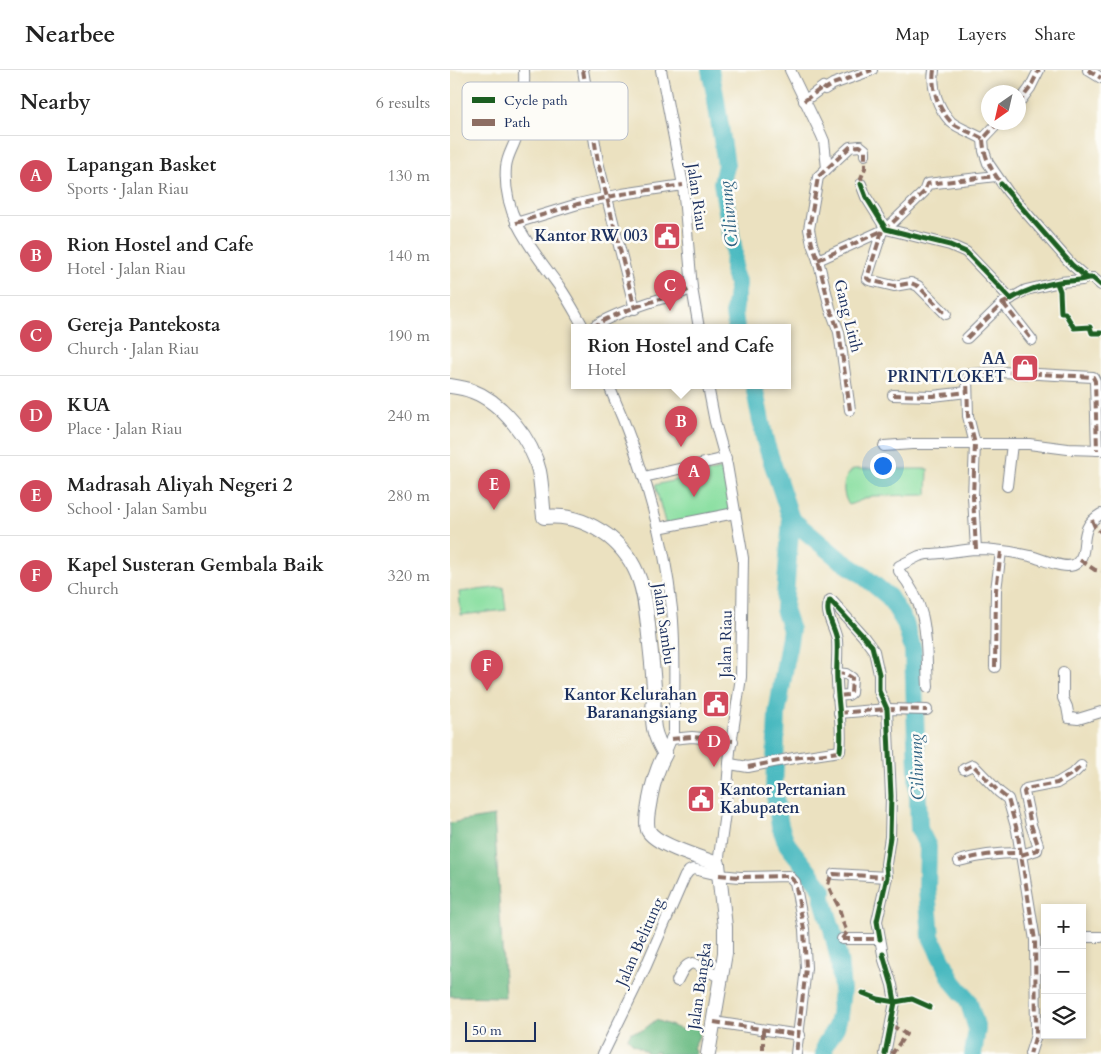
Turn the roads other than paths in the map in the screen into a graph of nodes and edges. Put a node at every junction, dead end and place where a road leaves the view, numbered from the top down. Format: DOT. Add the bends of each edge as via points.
graph roads {
  1 [pos="661,70"];
  2 [pos="790,70"];
  3 [pos="872,70"];
  4 [pos="934,70"];
  5 [pos="1038,70"];
  6 [pos="1088,70"];
  7 [pos="852,73"];
  8 [pos="1101,78"];
  9 [pos="1026,93"];
  10 [pos="804,101"];
  11 [pos="991,130"];
  12 [pos="983,139"];
  13 [pos="515,140"];
  14 [pos="594,140"];
  15 [pos="865,155"];
  16 [pos="826,168"];
  17 [pos="996,176"];
  18 [pos="861,184"];
  19 [pos="682,185"];
  20 [pos="608,197"];
  21 [pos="516,223"];
  22 [pos="884,230"];
  23 [pos="818,260"];
  24 [pos="1087,278"];
  25 [pos="1101,285"];
  26 [pos="692,288"];
  27 [pos="1007,301"];
  28 [pos="635,309"];
  29 [pos="946,314"];
  30 [pos="582,324"];
  31 [pos="599,324"];
  32 [pos="698,324"];
  33 [pos="967,338"];
  34 [pos="1032,340"];
  35 [pos="450,386"];
  36 [pos="611,389"];
  37 [pos="708,389"];
  38 [pos="967,392"];
  39 [pos="893,395"];
  40 [pos="850,410"];
  41 [pos="975,444"];
  42 [pos="1012,444"];
  43 [pos="884,446"];
  44 [pos="1099,450"];
  45 [pos="726,458"];
  46 [pos="644,477"];
  47 [pos="1007,486"];
  48 [pos="735,513"];
  49 [pos="1101,514"];
  50 [pos="658,528"];
  51 [pos="976,549"];
  52 [pos="1001,552"];
  53 [pos="994,667"];
  54 [pos="1063,673"];
  55 [pos="836,674"];
  56 [pos="928,686"];
  57 [pos="837,696"];
  58 [pos="887,709"];
  59 [pos="927,710"];
  60 [pos="1101,712"];
  61 [pos="839,713"];
  62 [pos="671,739"];
  63 [pos="732,741"];
  64 [pos="665,754"];
  65 [pos="730,764"];
  66 [pos="1081,766"];
  67 [pos="964,769"];
  68 [pos="1020,854"];
  69 [pos="959,861"];
  70 [pos="718,869"];
  71 [pos="834,874"];
  72 [pos="887,877"];
  73 [pos="1086,937"];
  74 [pos="1101,937"];
  75 [pos="842,939"];
  76 [pos="880,939"];
  77 [pos="1040,940"];
  78 [pos="721,978"];
  79 [pos="677,981"];
  80 [pos="714,1022"];
  81 [pos="800,1035"];
  82 [pos="603,1054"];
  83 [pos="708,1054"];
  84 [pos="796,1054"];
  85 [pos="885,1054"];
  86 [pos="1030,1054"];
  1 -- 19 [label="street, Jalan Riau"];
  2 -- 10 [label="street"];
  3 -- 7 [label="street"];
  4 -- 12 [label="street" via="935,97 952,123"];
  5 -- 9 [label="street"];
  6 -- 8 [label="street"];
  7 -- 10 [label="street" via="826,89 823,87"];
  10 -- 16 [label="street" via="824,141"];
  11 -- 12 [label="street"];
  12 -- 17 [label="street" via="988,163"];
  13 -- 21 [label="street" via="506,165 507,188"];
  14 -- 20 [label="street"];
  15 -- 16 [label="street" via="860,146 850,147"];
  16 -- 23 [label="street, Gang Litih" via="817,180 809,229"];
  17 -- 22 [label="street" via="927,184 924,192"];
  17 -- 24 [label="street" via="1040,230"];
  18 -- 22 [label="street"];
  19 -- 20 [label="street"];
  19 -- 26 [label="street, Jalan Riau"];
  20 -- 21 [label="street"];
  20 -- 28 [label="street"];
  21 -- 30 [label="street"];
  22 -- 23 [label="street"];
  22 -- 27 [label="street" via="950,245 966,252"];
  22 -- 29 [label="street" via="869,280 894,286 912,283"];
  23 -- 40 [label="street, Gang Litih" via="839,332"];
  24 -- 25 [label="street" via="1093,278"];
  24 -- 27 [label="street" via="1026,290"];
  26 -- 28 [label="street" via="683,294"];
  26 -- 32 [label="street, Jalan Riau"];
  27 -- 33 [label="street"];
  27 -- 34 [label="street"];
  28 -- 31 [label="street"];
  35 -- 64 [label="street, Jalan Sambu" via="487,398 522,433 539,471 544,517 556,516 595,526 628,556 641,581 646,603 654,681 652,726"];
  36 -- 46 [label="street"];
  37 -- 45 [label="street, Jalan Riau" via="714,422"];
  38 -- 39 [label="street" via="933,396"];
  38 -- 41 [label="street" via="968,416"];
  38 -- 44 [label="street" via="970,374 1003,372 1093,377"];
  41 -- 42 [label="street"];
  41 -- 43 [label="street"];
  41 -- 51 [label="street" via="973,497"];
  42 -- 44 [label="street"];
  42 -- 47 [label="street"];
  45 -- 46 [label="street"];
  45 -- 48 [label="street, Jalan Riau"];
  46 -- 50 [label="street"];
  48 -- 50 [label="street"];
  48 -- 63 [label="street, Jalan Riau" via="743,558 743,623 741,676"];
  49 -- 52 [label="street" via="1086,530 1082,552 1076,564 1070,567"];
  50 -- 62 [label="street" via="673,625 674,724"];
  51 -- 52 [label="street"];
  51 -- 56 [label="street" via="919,556 899,566 923,616"];
  52 -- 53 [label="street" via="996,590"];
  54 -- 60 [label="street" via="1063,698 1069,718 1078,719"];
  55 -- 57 [label="street"];
  55 -- 57 [label="street" via="852,678 851,693"];
  55 -- 58 [label="street" via="837,639 828,615 830,600 872,646 880,691"];
  57 -- 61 [label="street"];
  58 -- 59 [label="street"];
  58 -- 61 [label="street"];
  58 -- 72 [label="street" via="891,796"];
  61 -- 65 [label="street" via="839,752 748,766"];
  62 -- 63 [label="street" via="692,737"];
  62 -- 64 [label="street"];
  63 -- 65 [label="street, Jalan Riau"];
  64 -- 70 [label="street" via="657,767 651,794 649,830 655,837"];
  65 -- 70 [label="street, Jalan Riau"];
  66 -- 68 [label="street" via="1062,781 1024,792 1038,845 1037,850"];
  67 -- 68 [label="street" via="973,765 1008,799"];
  68 -- 69 [label="street" via="987,854"];
  68 -- 77 [label="street"];
  70 -- 78 [label="street, Jalan Bangka" via="725,927"];
  70 -- 81 [label="street" via="740,877 789,876 795,882 804,929 806,968"];
  70 -- 82 [label="street, Jalan Belitung" via="693,869 685,876"];
  71 -- 72 [label="street"];
  72 -- 76 [label="street" via="877,921"];
  73 -- 74 [label="street"];
  75 -- 76 [label="street"];
  76 -- 85 [label="street" via="895,1002"];
  77 -- 86 [label="street" via="1036,1035"];
  78 -- 79 [label="street" via="689,963"];
  78 -- 80 [label="street, Jalan Bangka"];
  80 -- 81 [label="street"];
  80 -- 83 [label="street, Jalan Bangka"];
  81 -- 84 [label="street"];
}
